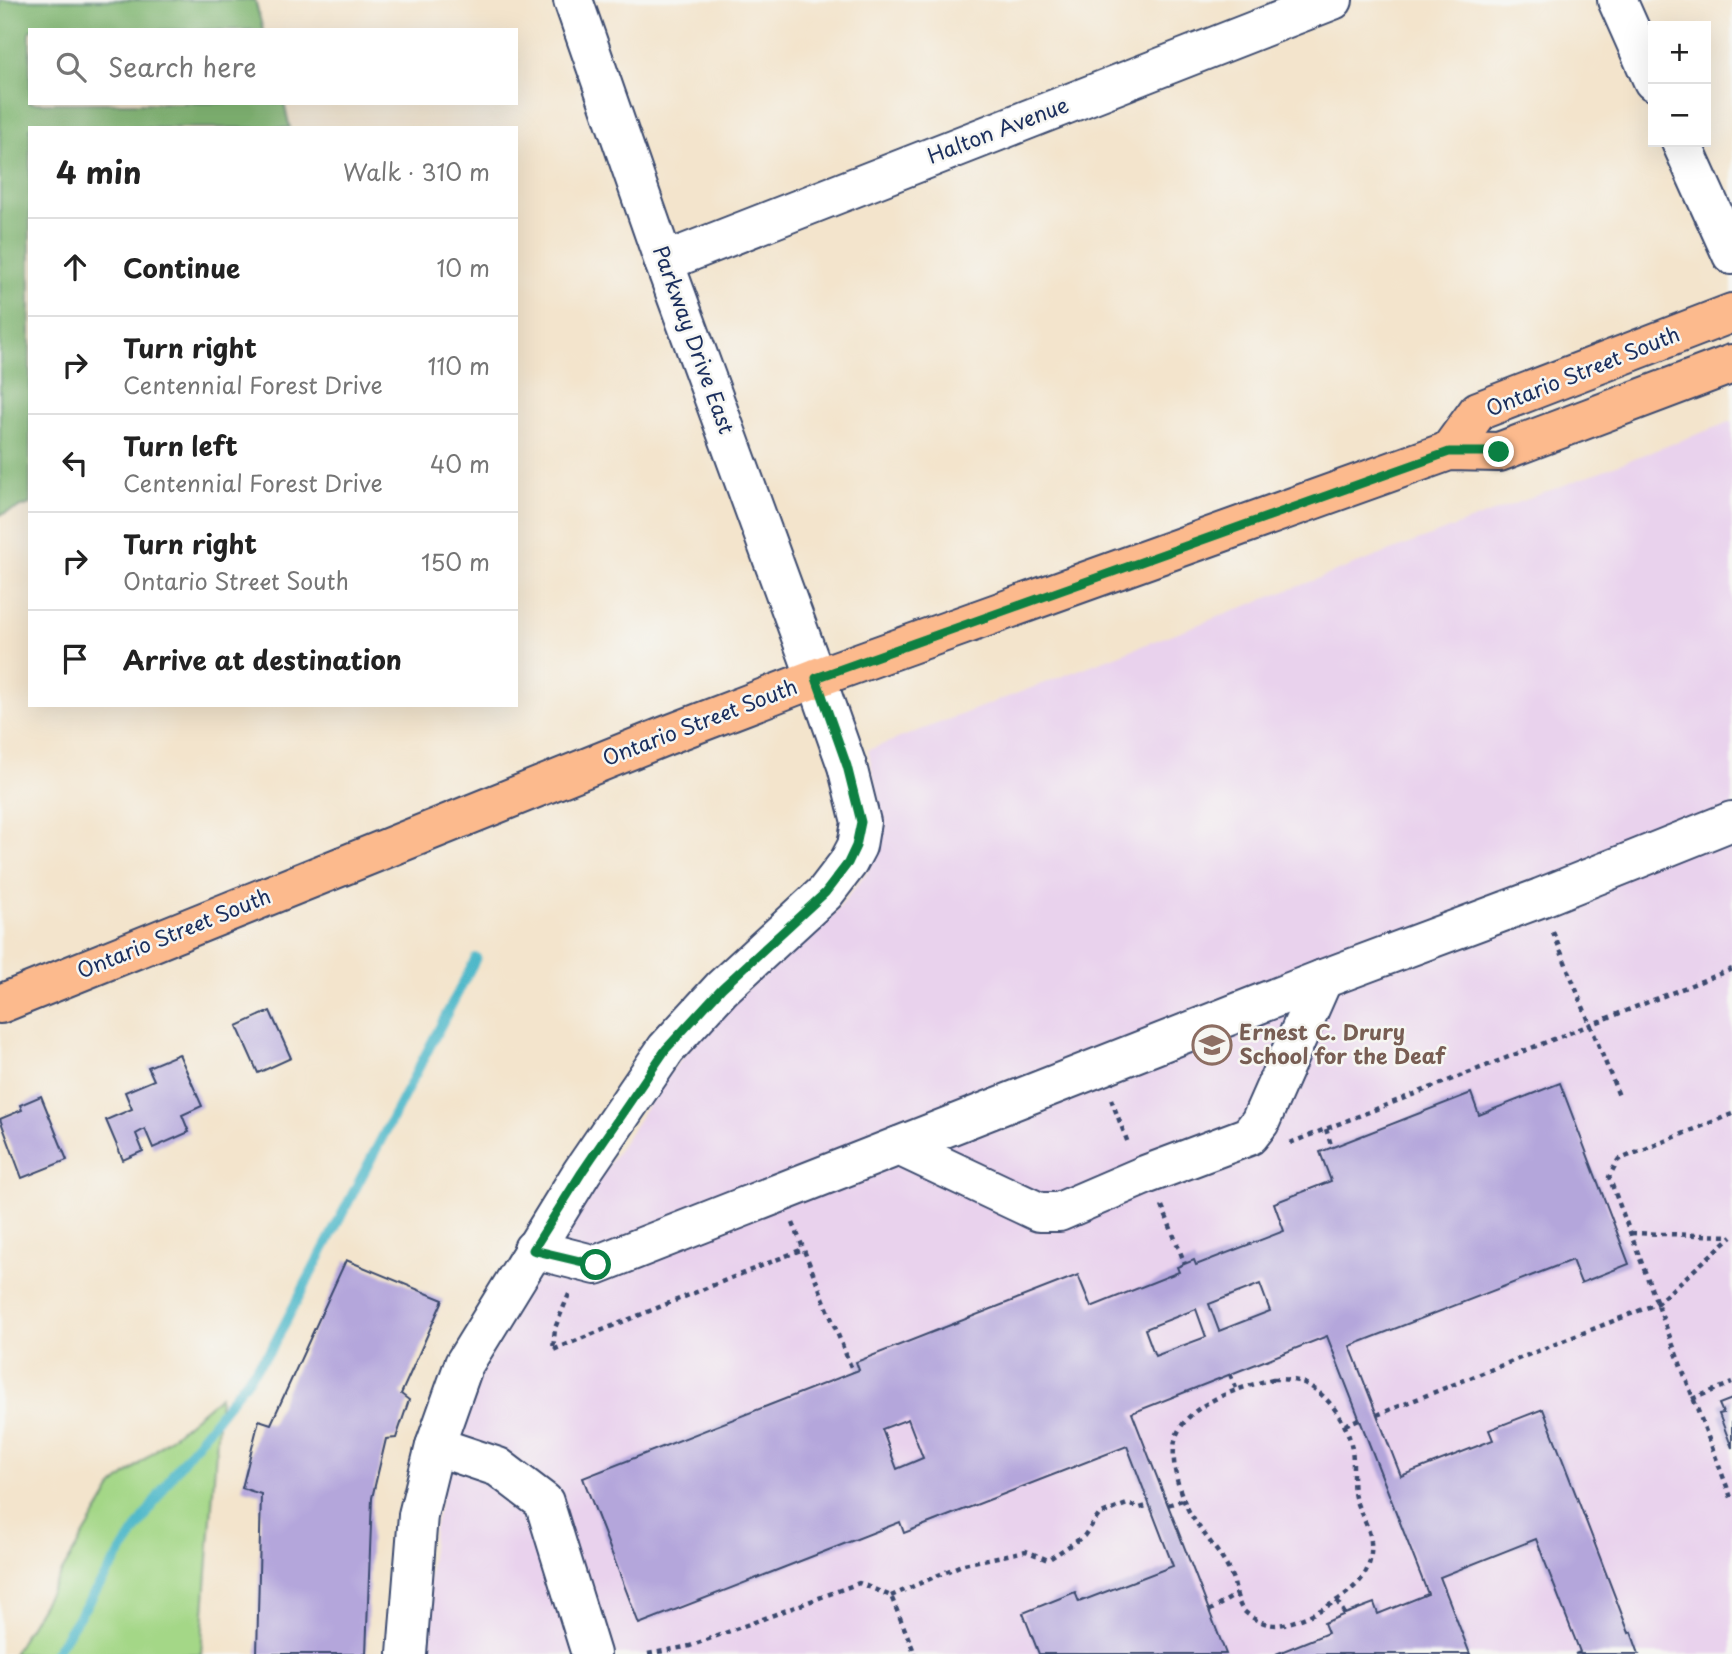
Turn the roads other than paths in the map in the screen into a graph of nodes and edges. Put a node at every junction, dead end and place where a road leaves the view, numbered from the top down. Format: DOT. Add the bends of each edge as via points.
graph roads {
  1 [pos="573,0"];
  2 [pos="1333,0"];
  3 [pos="1617,0"];
  4 [pos="1648,69"];
  5 [pos="1683,147"];
  6 [pos="1732,255"];
  7 [pos="664,262"];
  8 [pos="1732,313"];
  9 [pos="1732,364"];
  10 [pos="1449,452"];
  11 [pos="816,678"];
  12 [pos="1732,821"];
  13 [pos="1323,979"];
  14 [pos="0,1004"];
  15 [pos="899,1146"];
  16 [pos="533,1250"];
  17 [pos="435,1446"];
  18 [pos="408,1654"];
  19 [pos="591,1654"];
  1 -- 7 [label="street, Parkway Drive East"];
  2 -- 7 [label="street, Halton Avenue"];
  3 -- 4 [label="street"];
  5 -- 6 [label="street"];
  7 -- 11 [label="street, Parkway Drive East"];
  8 -- 10 [label="main road, Ontario Street South" via="1478,411"];
  9 -- 10 [label="main road, Ontario Street South" via="1499,452"];
  10 -- 11 [label="main road, Ontario Street South"];
  11 -- 14 [label="main road, Ontario Street South"];
  11 -- 16 [label="street, Parkway Drive East" via="861,822 848,863 825,893 722,988 666,1049"];
  12 -- 13 [label="street"];
  13 -- 15 [label="street"];
  13 -- 15 [label="street" via="1250,1136 1059,1212 1039,1212"];
  15 -- 16 [label="street" via="596,1265"];
  16 -- 17 [label="street, Parkway Drive East" via="464,1364"];
  17 -- 18 [label="street, Parkway Drive East" via="418,1516"];
  17 -- 19 [label="street" via="498,1467 544,1502"];
}
